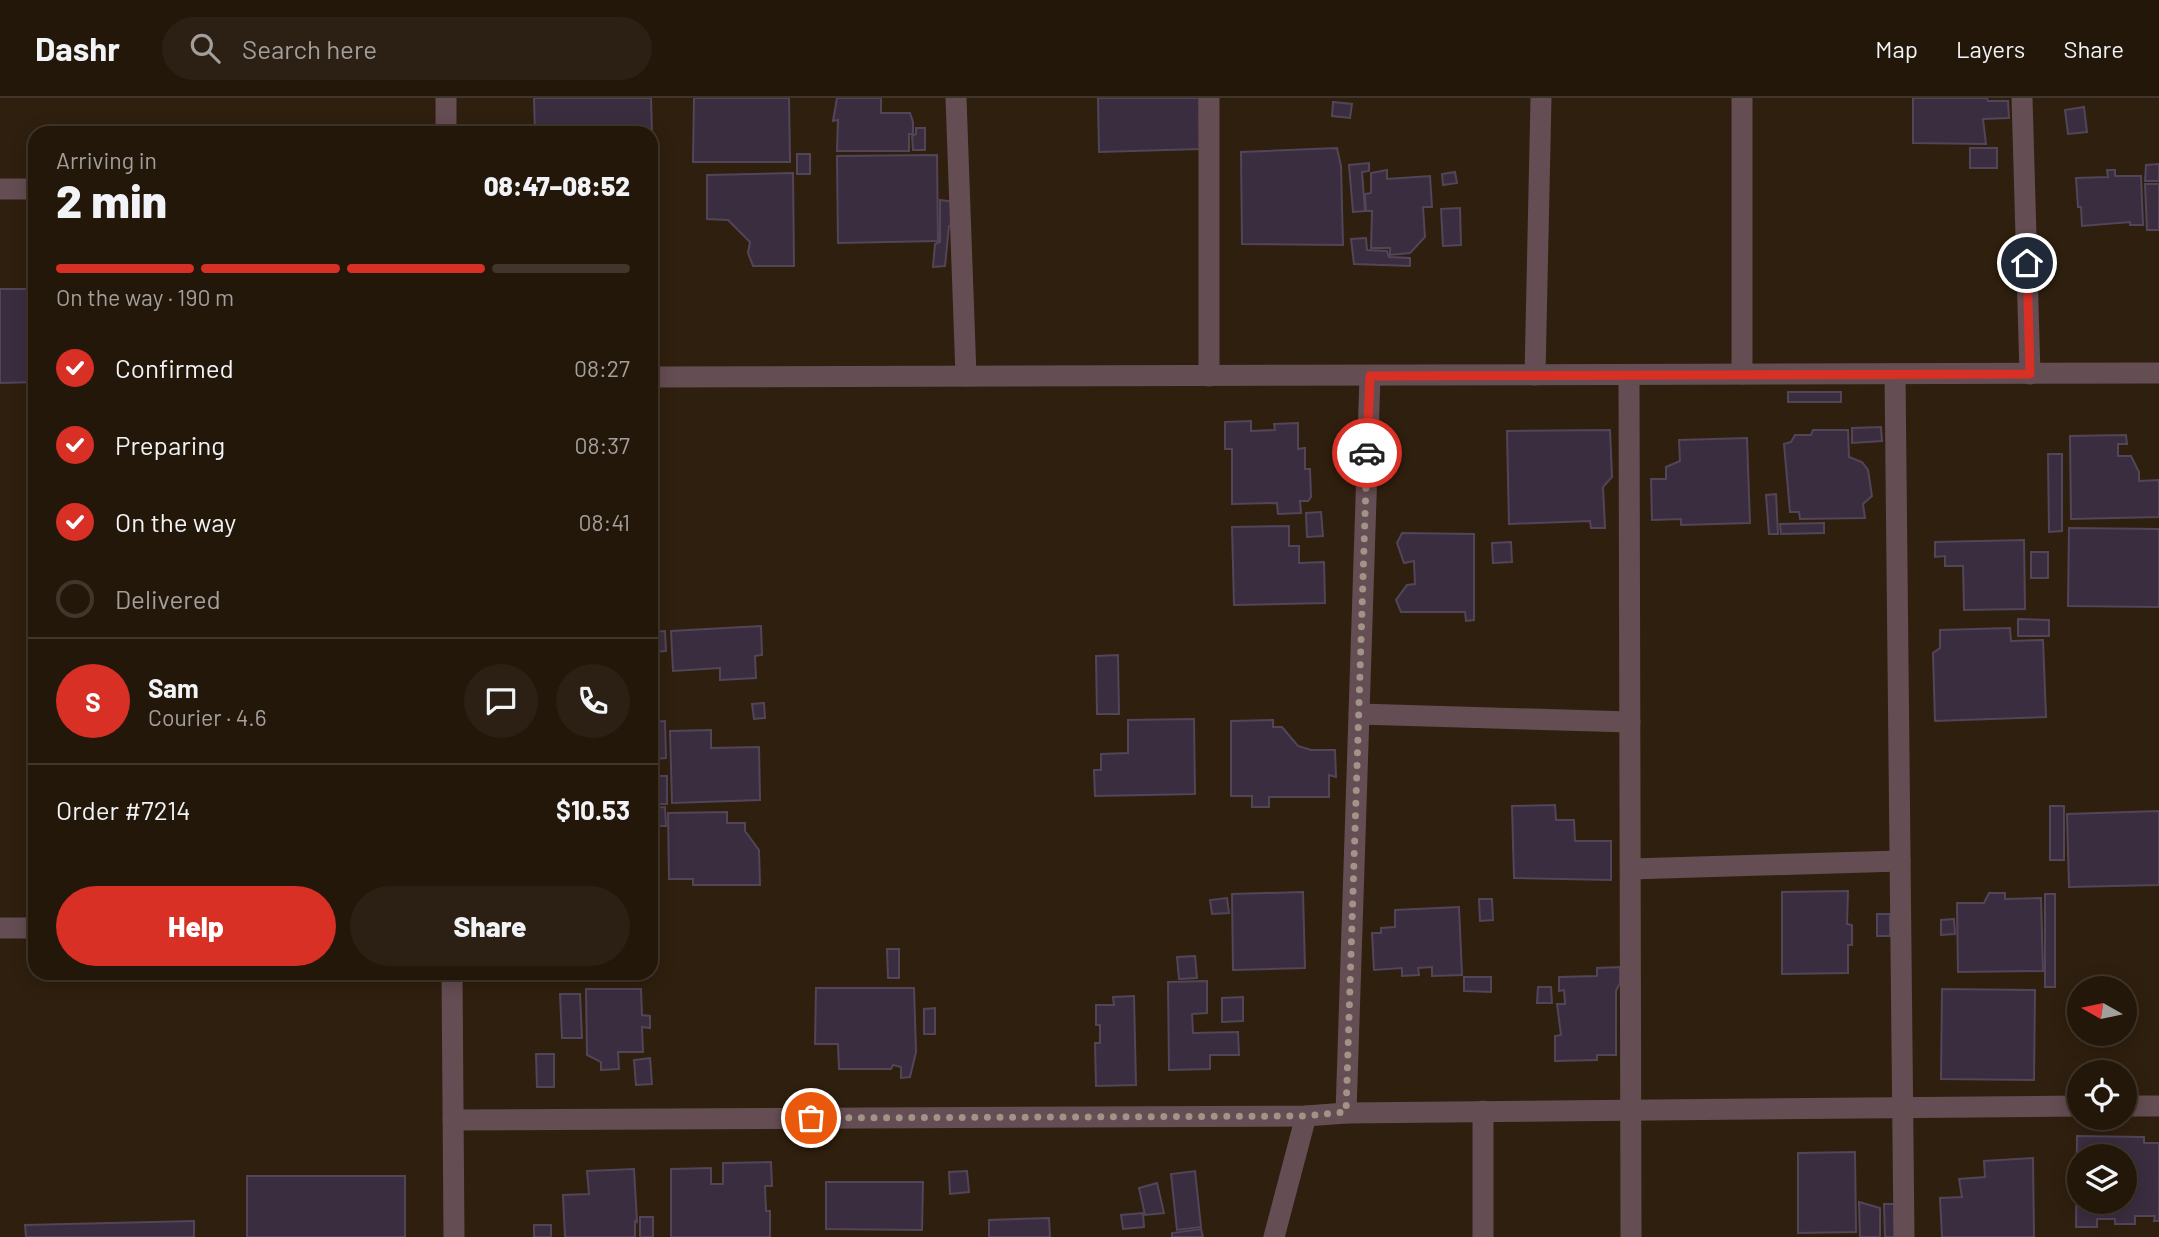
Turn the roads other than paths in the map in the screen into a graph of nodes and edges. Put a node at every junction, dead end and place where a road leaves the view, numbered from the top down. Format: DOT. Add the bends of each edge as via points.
graph roads {
  1 [pos="446,98"];
  2 [pos="956,98"];
  3 [pos="1209,98"];
  4 [pos="1541,98"];
  5 [pos="1742,98"];
  6 [pos="2022,98"];
  7 [pos="446,126"];
  8 [pos="0,189"];
  9 [pos="28,189"];
  10 [pos="2159,373"];
  11 [pos="1742,374"];
  12 [pos="1895,374"];
  13 [pos="2030,374"];
  14 [pos="1535,375"];
  15 [pos="1629,375"];
  16 [pos="966,376"];
  17 [pos="1209,376"];
  18 [pos="1370,376"];
  19 [pos="658,377"];
  20 [pos="1359,715"];
  21 [pos="1630,722"];
  22 [pos="1900,860"];
  23 [pos="1631,869"];
  24 [pos="0,928"];
  25 [pos="28,928"];
  26 [pos="452,980"];
  27 [pos="2067,1106"];
  28 [pos="2137,1106"];
  29 [pos="2159,1106"];
  30 [pos="1902,1108"];
  31 [pos="1630,1110"];
  32 [pos="1483,1111"];
  33 [pos="1346,1112"];
  34 [pos="1306,1116"];
  35 [pos="453,1120"];
  36 [pos="454,1237"];
  37 [pos="1274,1237"];
  38 [pos="1483,1237"];
  39 [pos="1631,1237"];
  40 [pos="1904,1237"];
  1 -- 7 [label="street"];
  2 -- 16 [label="street"];
  3 -- 17 [label="street"];
  4 -- 14 [label="street"];
  5 -- 11 [label="street"];
  6 -- 13 [label="street"];
  8 -- 9 [label="street"];
  10 -- 13 [label="street"];
  11 -- 12 [label="street"];
  11 -- 15 [label="street"];
  12 -- 13 [label="street"];
  12 -- 22 [label="street"];
  14 -- 15 [label="street"];
  14 -- 18 [label="street"];
  15 -- 21 [label="street"];
  16 -- 17 [label="street"];
  16 -- 19 [label="street"];
  17 -- 18 [label="street"];
  18 -- 20 [label="street"];
  20 -- 21 [label="street"];
  20 -- 33 [label="street"];
  21 -- 23 [label="street"];
  22 -- 23 [label="street"];
  22 -- 30 [label="street"];
  23 -- 31 [label="street"];
  24 -- 25 [label="street"];
  26 -- 35 [label="street"];
  27 -- 30 [label="street"];
  28 -- 29 [label="street"];
  30 -- 31 [label="street"];
  30 -- 40 [label="street"];
  31 -- 32 [label="street"];
  31 -- 39 [label="street"];
  32 -- 33 [label="street"];
  32 -- 38 [label="street"];
  33 -- 34 [label="street"];
  34 -- 35 [label="street"];
  34 -- 37 [label="street"];
  35 -- 36 [label="street"];
}
